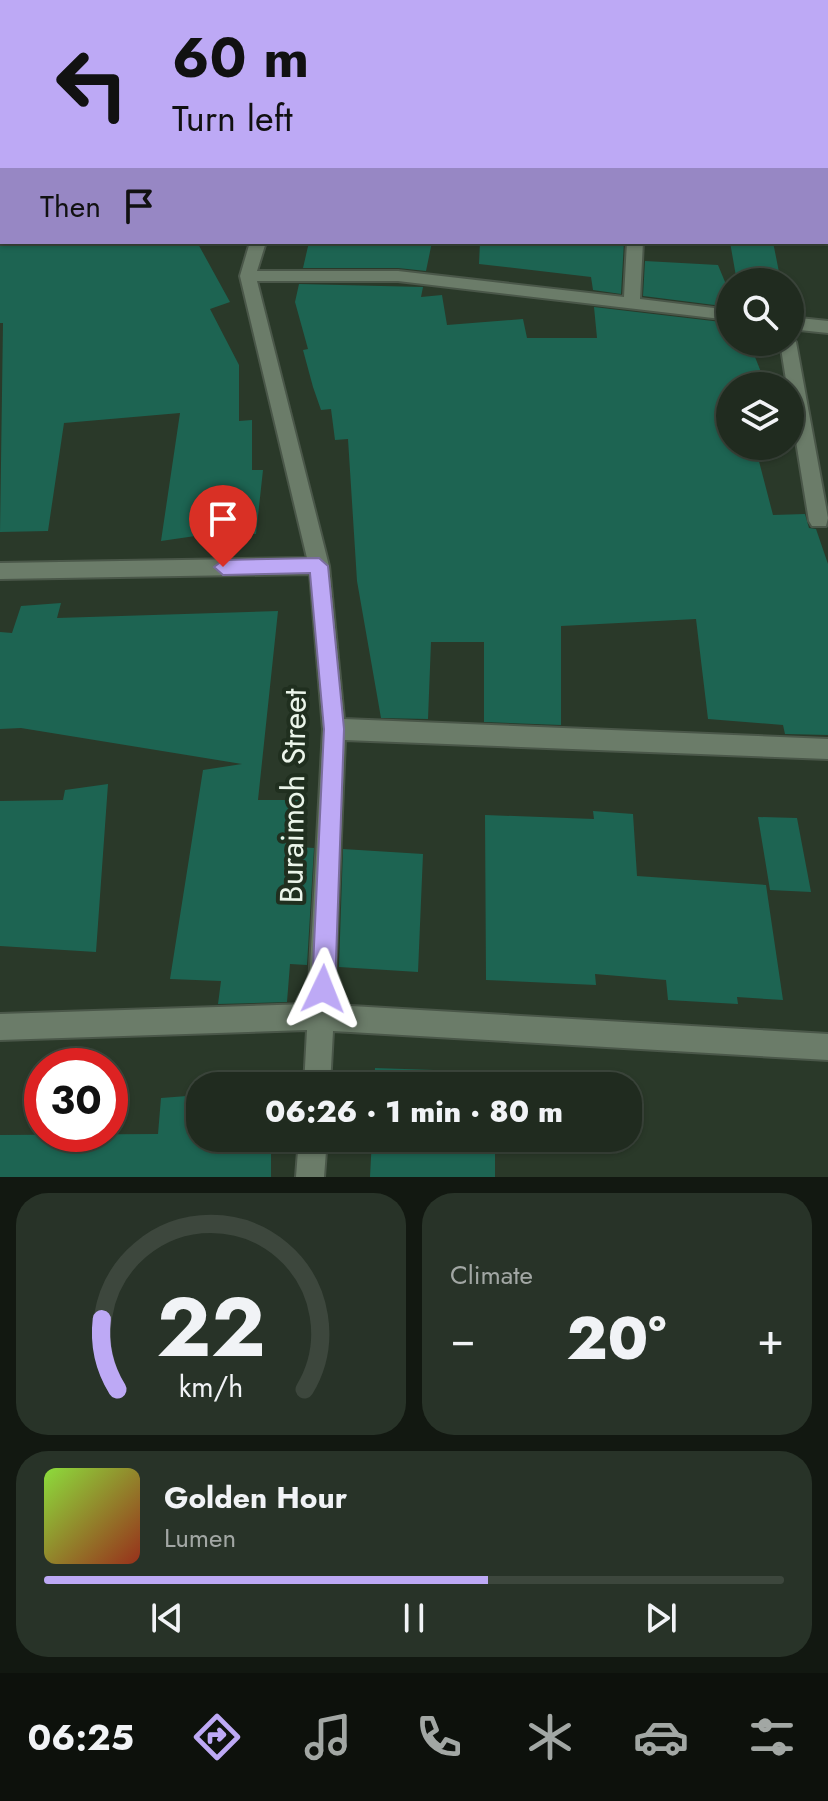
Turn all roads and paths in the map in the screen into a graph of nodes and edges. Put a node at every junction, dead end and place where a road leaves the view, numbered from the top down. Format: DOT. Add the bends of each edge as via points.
graph roads {
  1 [pos="257,244"];
  2 [pos="635,244"];
  3 [pos="248,276"];
  4 [pos="632,303"];
  5 [pos="716,313"];
  6 [pos="804,324"];
  7 [pos="828,327"];
  8 [pos="790,356"];
  9 [pos="819,521"];
  10 [pos="319,566"];
  11 [pos="0,571"];
  12 [pos="334,729"];
  13 [pos="828,749"];
  14 [pos="322,1017"];
  15 [pos="0,1027"];
  16 [pos="828,1047"];
  17 [pos="318,1072"];
  18 [pos="312,1152"];
  19 [pos="310,1177"];
  1 -- 3 [label="street"];
  2 -- 4 [label="street"];
  3 -- 4 [label="street" via="398,276"];
  3 -- 10 [label="street, Buraimoh Street"];
  4 -- 5 [label="street"];
  6 -- 7 [label="street"];
  8 -- 9 [label="street"];
  10 -- 11 [label="street"];
  10 -- 12 [label="street, Buraimoh Street"];
  12 -- 13 [label="street"];
  12 -- 14 [label="street, Buraimoh Street"];
  14 -- 15 [label="street"];
  14 -- 16 [label="street"];
  14 -- 17 [label="street, Buraimoh Street"];
  18 -- 19 [label="street"];
}
